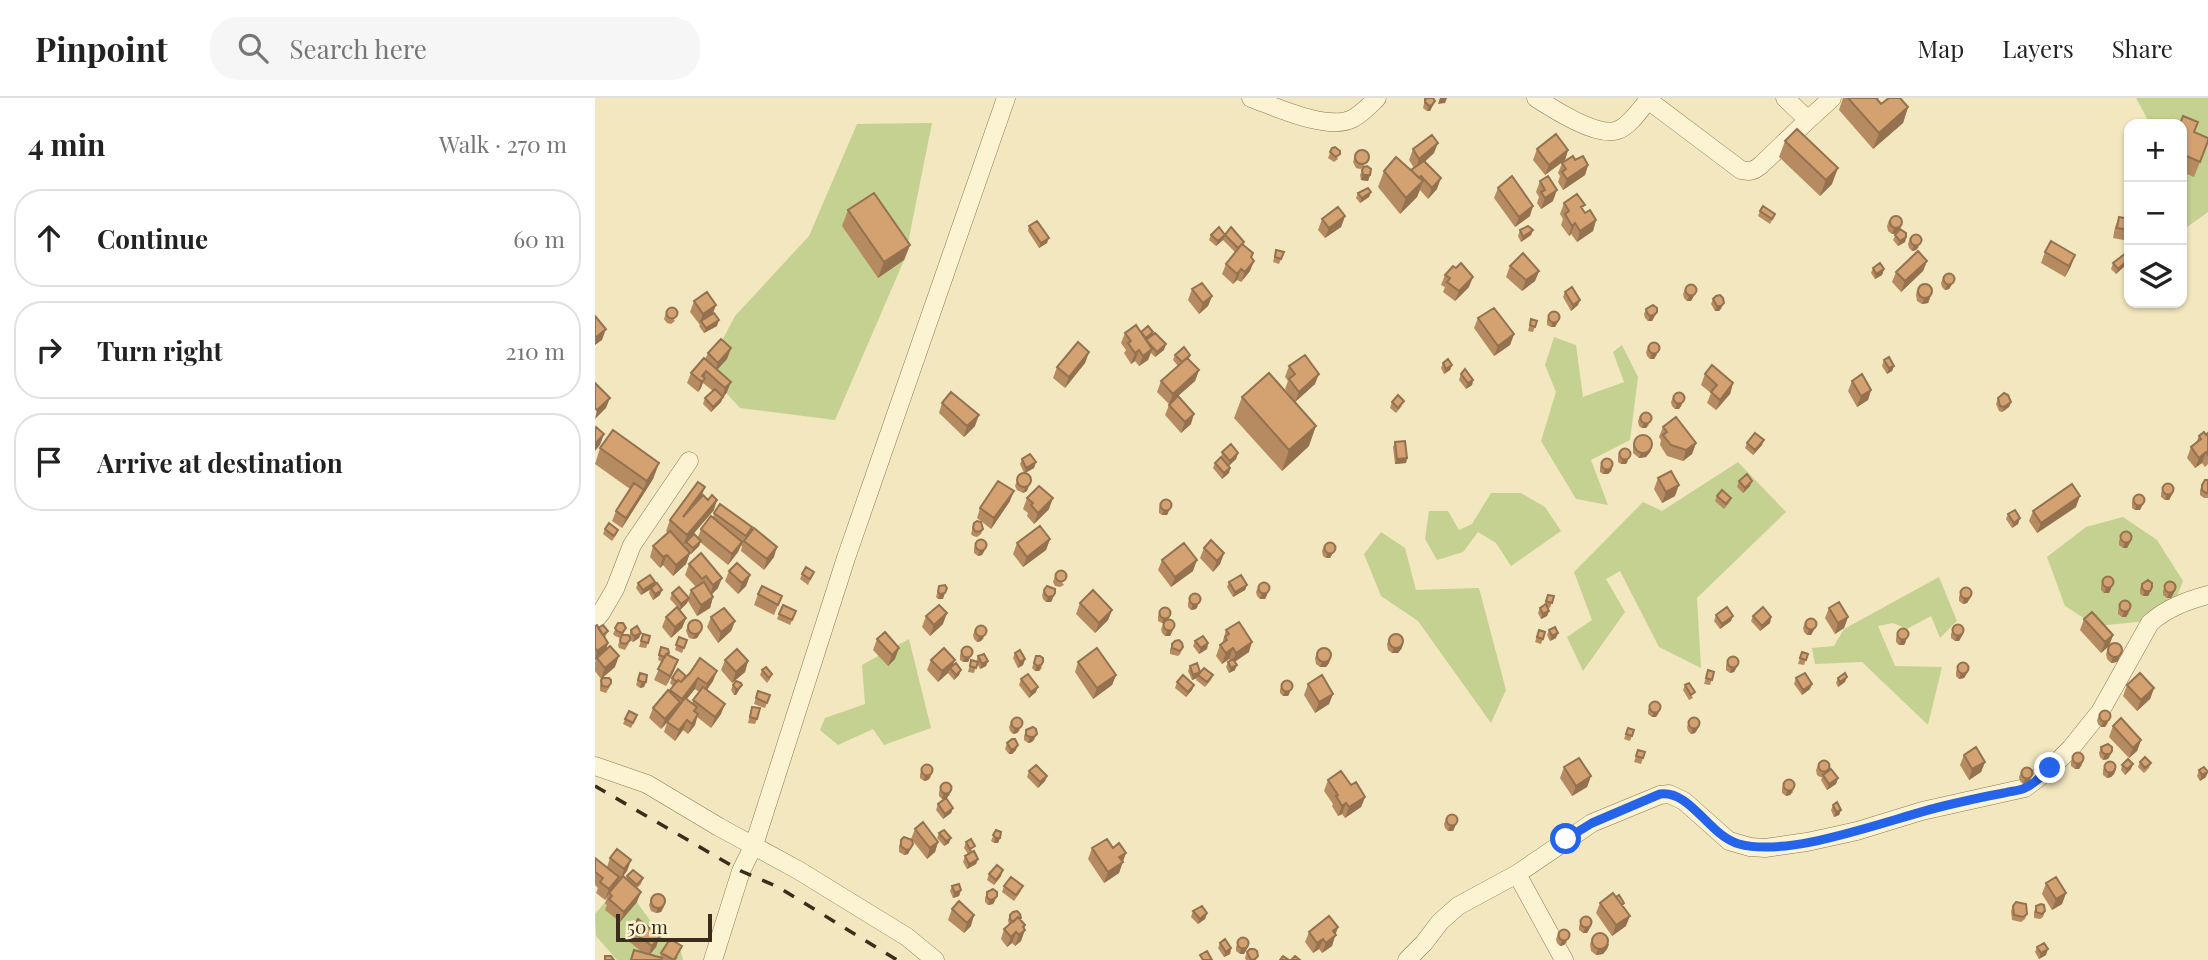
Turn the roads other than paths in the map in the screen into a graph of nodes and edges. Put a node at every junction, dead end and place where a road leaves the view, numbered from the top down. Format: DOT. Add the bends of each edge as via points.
graph roads {
  1 [pos="1006,98"];
  2 [pos="1251,98"];
  3 [pos="1377,98"];
  4 [pos="1536,98"];
  5 [pos="1785,98"];
  6 [pos="1832,98"];
  7 [pos="1649,99"];
  8 [pos="1808,120"];
  9 [pos="689,461"];
  10 [pos="2208,594"];
  11 [pos="595,620"];
  12 [pos="595,766"];
  13 [pos="754,845"];
  14 [pos="1517,874"];
  15 [pos="713,960"];
  16 [pos="935,960"];
  17 [pos="1407,960"];
  18 [pos="1564,960"];
  1 -- 13 [label="street" via="842,569"];
  2 -- 3 [label="street" via="1316,121 1334,122 1352,119"];
  4 -- 7 [label="street" via="1598,130 1611,132 1628,123"];
  5 -- 8 [label="street"];
  6 -- 8 [label="street"];
  7 -- 8 [label="street" via="1748,172 1761,166"];
  9 -- 11 [label="street" via="632,545 615,589"];
  10 -- 14 [label="street" via="2180,603 2150,623 2100,712 2071,748 2025,788 1857,831 1765,848 1729,841 1684,801 1660,794 1592,823"];
  12 -- 13 [label="street" via="647,784"];
  13 -- 15 [label="street" via="741,871"];
  13 -- 16 [label="street" via="862,908"];
  14 -- 17 [label="street" via="1458,906"];
  14 -- 18 [label="street"];
}
